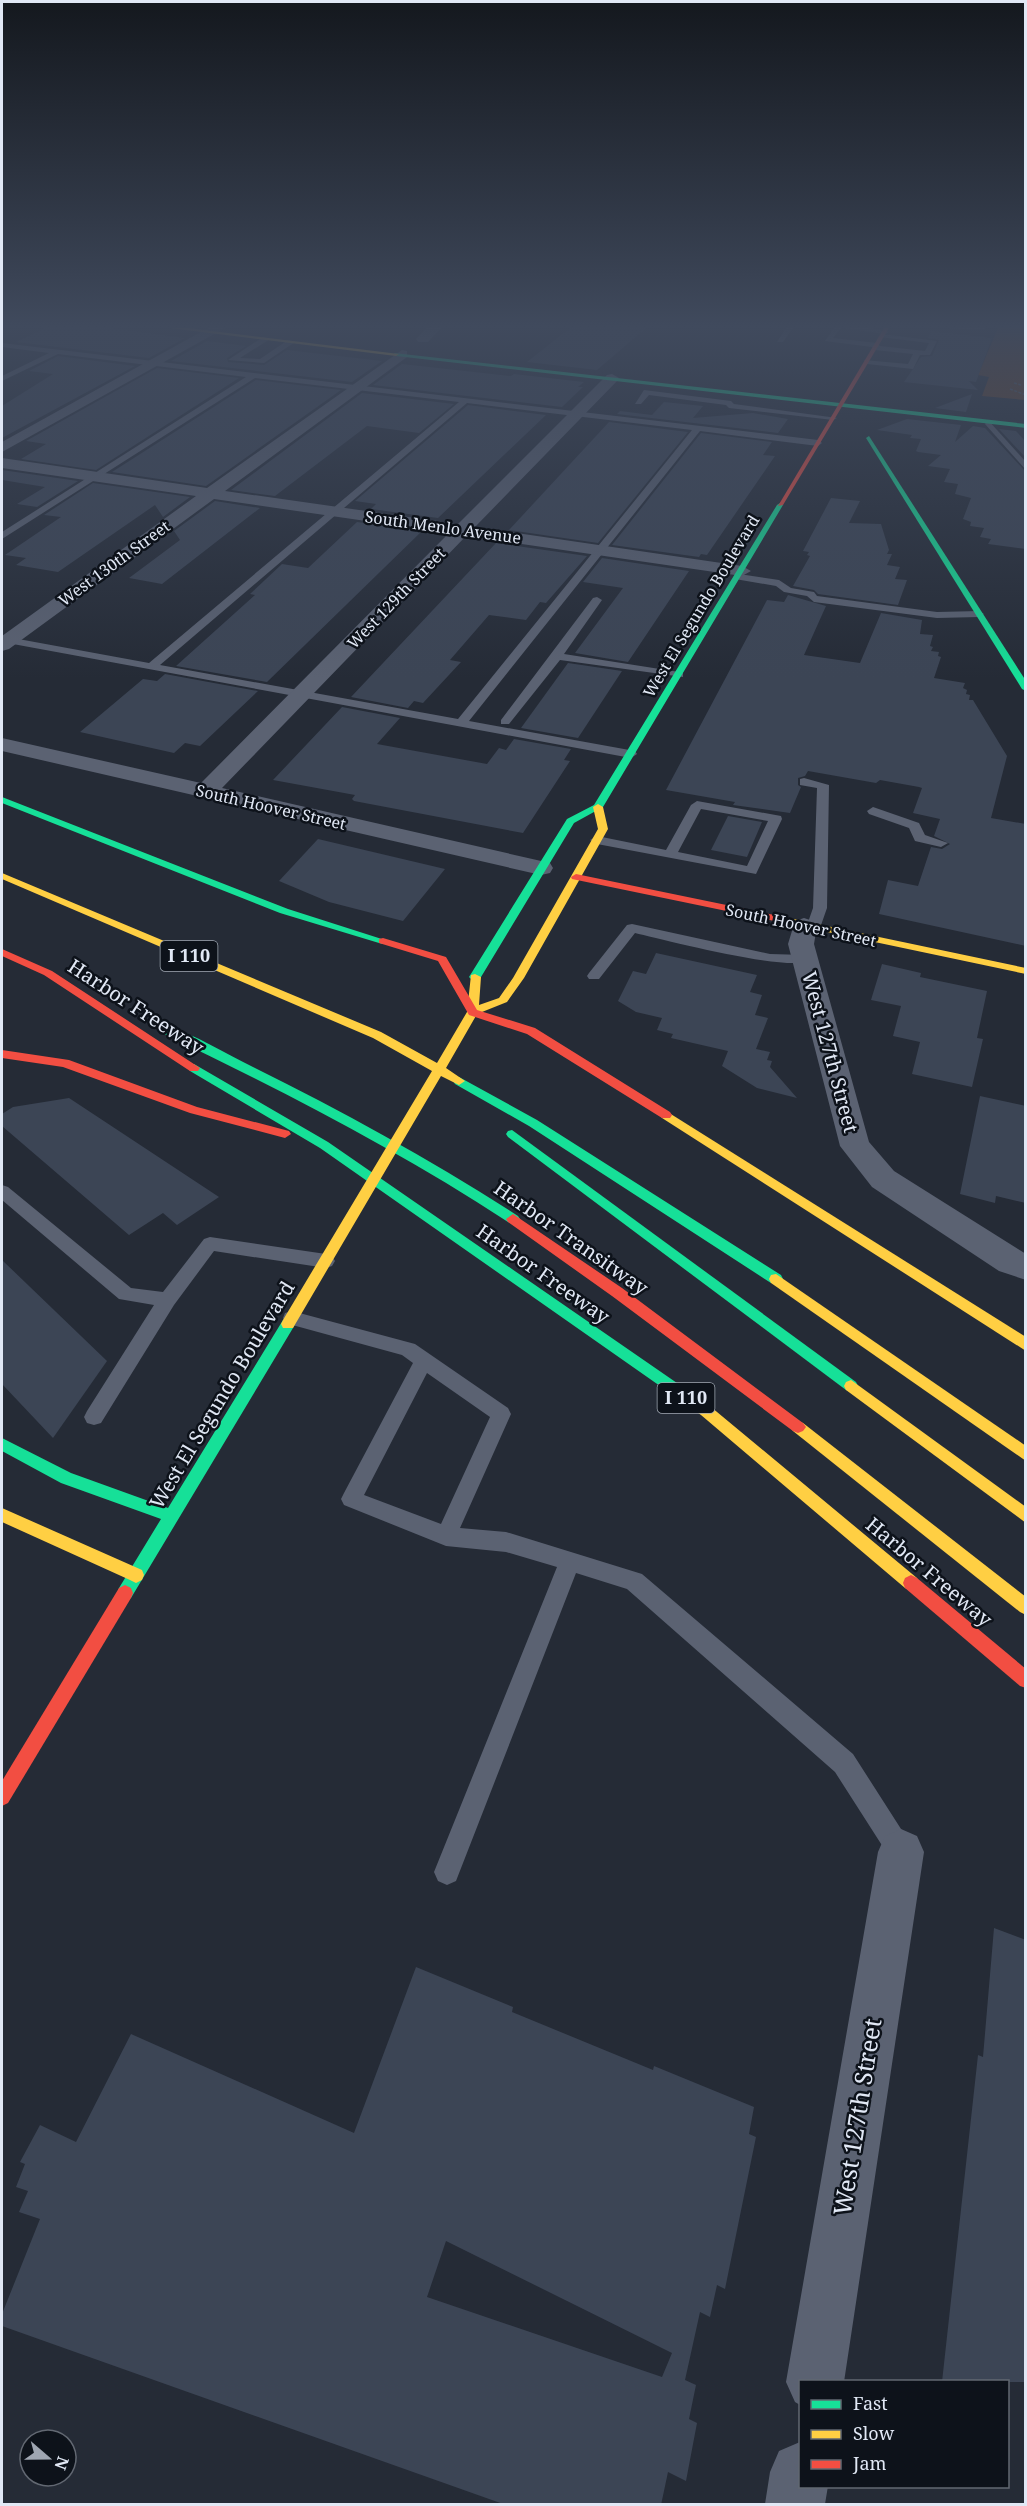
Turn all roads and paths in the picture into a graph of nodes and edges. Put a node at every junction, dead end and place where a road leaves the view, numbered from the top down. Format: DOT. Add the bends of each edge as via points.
graph roads {
  1 [pos="145,445"];
  2 [pos="278,445"];
  3 [pos="413,445"];
  4 [pos="546,445"];
  5 [pos="684,445"];
  6 [pos="817,445"];
  7 [pos="873,445"];
  8 [pos="1007,445"];
  9 [pos="2,463"];
  10 [pos="1026,468"];
  11 [pos="95,477"];
  12 [pos="210,494"];
  13 [pos="334,512"];
  14 [pos="462,530"];
  15 [pos="2,536"];
  16 [pos="600,550"];
  17 [pos="740,574"];
  18 [pos="597,600"];
  19 [pos="979,614"];
  20 [pos="4,641"];
  21 [pos="557,657"];
  22 [pos="151,666"];
  23 [pos="679,675"];
  24 [pos="1026,689"];
  25 [pos="302,694"];
  26 [pos="505,722"];
  27 [pos="461,723"];
  28 [pos="2,745"];
  29 [pos="632,754"];
  30 [pos="804,782"];
  31 [pos="205,792"];
  32 [pos="2,800"];
  33 [pos="598,807"];
  34 [pos="873,811"];
  35 [pos="597,840"];
  36 [pos="941,843"];
  37 [pos="670,855"];
  38 [pos="541,868"];
  39 [pos="2,876"];
  40 [pos="576,877"];
  41 [pos="809,927"];
  42 [pos="2,952"];
  43 [pos="805,959"];
  44 [pos="1026,971"];
  45 [pos="48,973"];
  46 [pos="594,976"];
  47 [pos="473,1012"];
  48 [pos="377,1035"];
  49 [pos="2,1054"];
  50 [pos="470,1103"];
  51 [pos="498,1124"];
  52 [pos="324,1145"];
  53 [pos="2,1191"];
  54 [pos="328,1258"];
  55 [pos="1026,1268"];
  56 [pos="167,1300"];
  57 [pos="292,1318"];
  58 [pos="1026,1345"];
  59 [pos="424,1360"];
  60 [pos="94,1417"];
  61 [pos="2,1444"];
  62 [pos="1026,1455"];
  63 [pos="2,1515"];
  64 [pos="172,1516"];
  65 [pos="1026,1516"];
  66 [pos="446,1536"];
  67 [pos="570,1562"];
  68 [pos="136,1575"];
  69 [pos="1026,1607"];
  70 [pos="1026,1680"];
  71 [pos="2,1797"];
  72 [pos="901,1852"];
  73 [pos="447,1872"];
  74 [pos="815,2380"];
  75 [pos="799,2483"];
  76 [pos="795,2505"];
  1 -- 11 [label="lane"];
  2 -- 12 [label="street, West 130th Street"];
  3 -- 13 [label="lane"];
  4 -- 14 [label="street, West 129th Street"];
  5 -- 16 [label="lane"];
  6 -- 17 [label="main road, West El Segundo Boulevard"];
  7 -- 19 [label="main road"];
  8 -- 10 [label="lane"];
  9 -- 11 [label="street, South Menlo Avenue"];
  11 -- 12 [label="street, South Menlo Avenue"];
  11 -- 15 [label="lane"];
  12 -- 13 [label="street, South Menlo Avenue"];
  12 -- 20 [label="street, West 130th Street"];
  13 -- 14 [label="street, South Menlo Avenue"];
  13 -- 22 [label="lane"];
  14 -- 16 [label="street, South Menlo Avenue"];
  14 -- 25 [label="street, West 129th Street"];
  16 -- 17 [label="street, South Menlo Avenue"];
  16 -- 27 [label="lane"];
  17 -- 19 [label="lane" via="779,583 814,599 938,615"];
  17 -- 23 [label="main road, West El Segundo Boulevard"];
  18 -- 21 [label="lane"];
  19 -- 24 [label="main road"];
  20 -- 22 [label="lane"];
  21 -- 23 [label="lane"];
  21 -- 26 [label="lane"];
  22 -- 25 [label="lane"];
  23 -- 29 [label="main road, West El Segundo Boulevard"];
  25 -- 27 [label="lane"];
  25 -- 31 [label="street, West 129th Street"];
  27 -- 29 [label="lane"];
  28 -- 31 [label="street, South Hoover Street"];
  29 -- 33 [label="main road, West El Segundo Boulevard"];
  30 -- 41 [label="lane" via="823,786 820,908"];
  31 -- 38 [label="street, South Hoover Street"];
  32 -- 47 [label="main road" via="284,911 442,959"];
  33 -- 35 [label="main road" via="603,829"];
  33 -- 38 [label="main road, West El Segundo Boulevard" via="570,821"];
  34 -- 36 [label="lane" via="914,825 920,838"];
  35 -- 37 [label="lane"];
  35 -- 40 [label="main road"];
  37 -- 37 [label="lane" via="751,871 776,819 697,806"];
  38 -- 47 [label="main road, West El Segundo Boulevard" via="474,979"];
  39 -- 48 [label="main road, I 110"];
  40 -- 41 [label="main road, South Hoover Street"];
  40 -- 47 [label="main road" via="503,1000"];
  41 -- 43 [label="street, West 127th Street" via="801,944"];
  41 -- 44 [label="main road, South Hoover Street"];
  42 -- 45 [label="main road, Harbor Freeway / I 110"];
  43 -- 46 [label="lane" via="770,958 632,928"];
  43 -- 55 [label="street, West 127th Street" via="855,1146 883,1179"];
  45 -- 52 [label="main road, Harbor Freeway / I 110" via="208,1078"];
  45 -- 69 [label="main road, Harbor Transitway" via="336,1112 474,1193 698,1350"];
  47 -- 54 [label="main road, West El Segundo Boulevard"];
  47 -- 58 [label="main road" via="531,1031 586,1063"];
  48 -- 50 [label="main road"];
  48 -- 62 [label="main road, I 110" via="533,1123 670,1209 790,1288"];
  49 -- 52 [label="main road" via="65,1063 194,1110"];
  51 -- 65 [label="main road"];
  52 -- 70 [label="main road, Harbor Freeway / I 110" via="706,1411"];
  53 -- 56 [label="lane" via="126,1294"];
  54 -- 56 [label="lane" via="210,1244"];
  54 -- 57 [label="main road, West El Segundo Boulevard"];
  56 -- 60 [label="lane"];
  57 -- 59 [label="lane" via="408,1349"];
  57 -- 64 [label="main road, West El Segundo Boulevard"];
  59 -- 66 [label="lane" via="501,1414"];
  59 -- 66 [label="lane" via="351,1499"];
  61 -- 64 [label="main road" via="66,1478"];
  63 -- 68 [label="main road"];
  64 -- 68 [label="main road, West El Segundo Boulevard"];
  66 -- 67 [label="lane" via="506,1542"];
  67 -- 72 [label="lane" via="634,1581 844,1763"];
  67 -- 73 [label="lane"];
  68 -- 71 [label="main road, West El Segundo Boulevard"];
  72 -- 74 [label="street, West 127th Street"];
  75 -- 76 [label="street"];
}
